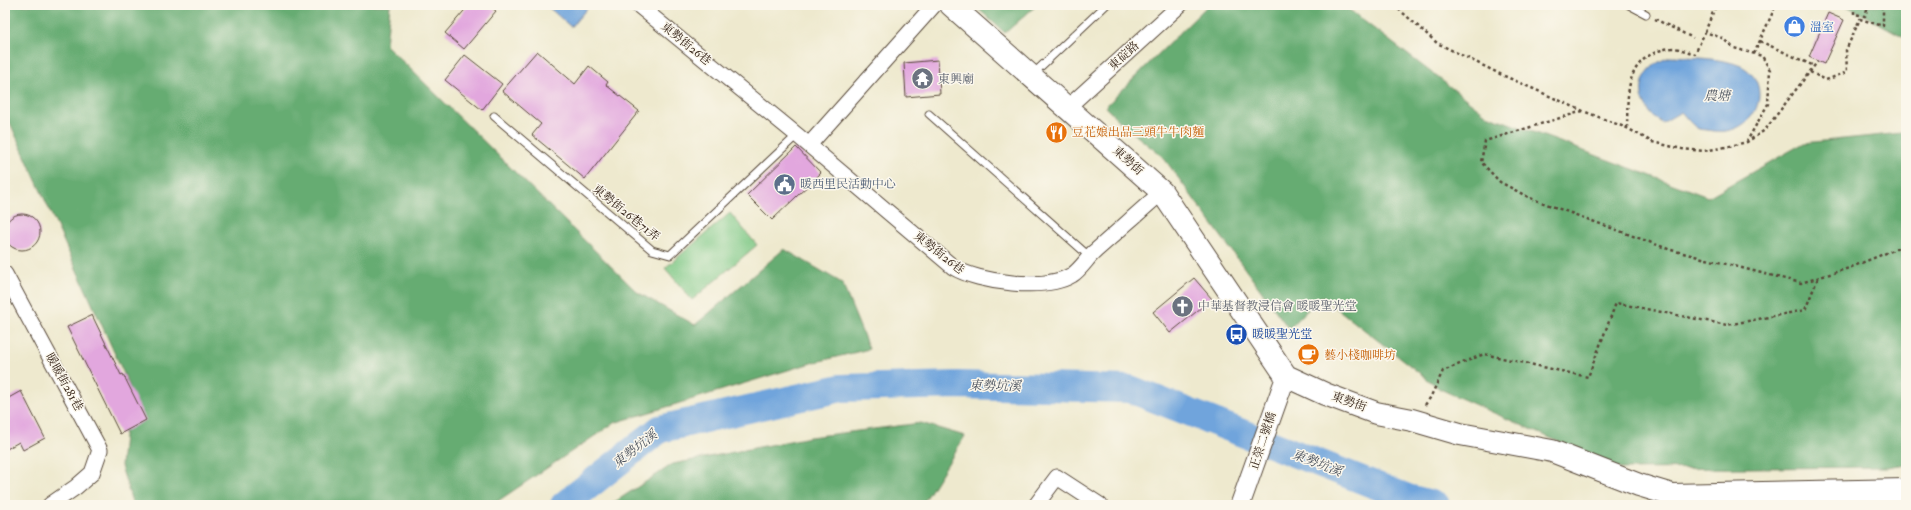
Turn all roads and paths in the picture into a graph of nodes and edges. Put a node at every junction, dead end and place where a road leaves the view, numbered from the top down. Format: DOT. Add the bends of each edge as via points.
graph roads {
  1 [pos="638,5"];
  2 [pos="934,5"];
  3 [pos="951,5"];
  4 [pos="1106,5"];
  5 [pos="1180,5"];
  6 [pos="1394,5"];
  7 [pos="1629,5"];
  8 [pos="1716,5"];
  9 [pos="1776,5"];
  10 [pos="1854,5"];
  11 [pos="1869,5"];
  12 [pos="1880,5"];
  13 [pos="1646,14"];
  14 [pos="1705,32"];
  15 [pos="1693,38"];
  16 [pos="1760,41"];
  17 [pos="1754,54"];
  18 [pos="1818,61"];
  19 [pos="1814,66"];
  20 [pos="1810,72"];
  21 [pos="1032,75"];
  22 [pos="1068,107"];
  23 [pos="1583,111"];
  24 [pos="929,114"];
  25 [pos="494,116"];
  26 [pos="1627,128"];
  27 [pos="797,135"];
  28 [pos="1747,142"];
  29 [pos="809,145"];
  30 [pos="1162,192"];
  31 [pos="1906,245"];
  32 [pos="1090,257"];
  33 [pos="5,274"];
  34 [pos="1818,277"];
  35 [pos="1282,386"];
  36 [pos="1412,420"];
  37 [pos="1906,490"];
  38 [pos="50,505"];
  39 [pos="1036,505"];
  40 [pos="1100,505"];
  41 [pos="1240,505"];
  1 -- 27 [label="street, 東勢街26巷"];
  2 -- 29 [label="street"];
  3 -- 21 [label="main road, 東勢街"];
  4 -- 21 [label="lane"];
  5 -- 22 [label="street, 東碇路"];
  6 -- 23 [label="path" via="1438,43"];
  7 -- 13 [label="lane"];
  8 -- 14 [label="path"];
  9 -- 16 [label="path"];
  10 -- 11 [label="path" via="1854,14 1865,16"];
  12 -- 20 [label="path" via="1884,9 1883,26 1860,19 1846,50 1847,72 1826,80"];
  13 -- 15 [label="path"];
  14 -- 17 [label="path" via="1722,38 1734,48"];
  14 -- 26 [label="path" via="1695,54 1674,48 1658,50 1645,58 1635,69 1629,83"];
  16 -- 17 [label="path"];
  16 -- 19 [label="path"];
  17 -- 28 [label="path" via="1762,56 1770,70 1768,104"];
  18 -- 19 [label="path"];
  19 -- 20 [label="path"];
  20 -- 28 [label="path" via="1765,130"];
  21 -- 22 [label="main road, 東勢街"];
  22 -- 30 [label="main road, 東勢街"];
  23 -- 26 [label="path"];
  23 -- 34 [label="path" via="1485,141 1481,162 1500,182 1530,198 1671,250 1801,283"];
  24 -- 32 [label="lane"];
  25 -- 27 [label="lane, 東勢街26巷71弄" via="652,250 670,255"];
  26 -- 28 [label="path" via="1652,142 1682,149 1704,151"];
  27 -- 29 [label="street, 東勢街26巷"];
  29 -- 32 [label="street, 東勢街26巷" via="965,275 1019,284 1051,282 1072,275"];
  30 -- 32 [label="street, 東勢街26巷"];
  30 -- 35 [label="main road, 東勢街"];
  31 -- 34 [label="path" via="1849,268"];
  33 -- 38 [label="street, 暖暖街281巷" via="100,450 92,473"];
  34 -- 36 [label="path" via="1805,310 1727,325 1616,303 1588,377 1484,354 1443,371 1430,398"];
  35 -- 36 [label="main road, 東勢街" via="1325,394 1376,412"];
  35 -- 41 [label="street, 正榮二號橋"];
  36 -- 37 [label="main road, 東勢街" via="1460,434 1552,451 1672,495"];
  39 -- 40 [label="street" via="1057,477"];
}
